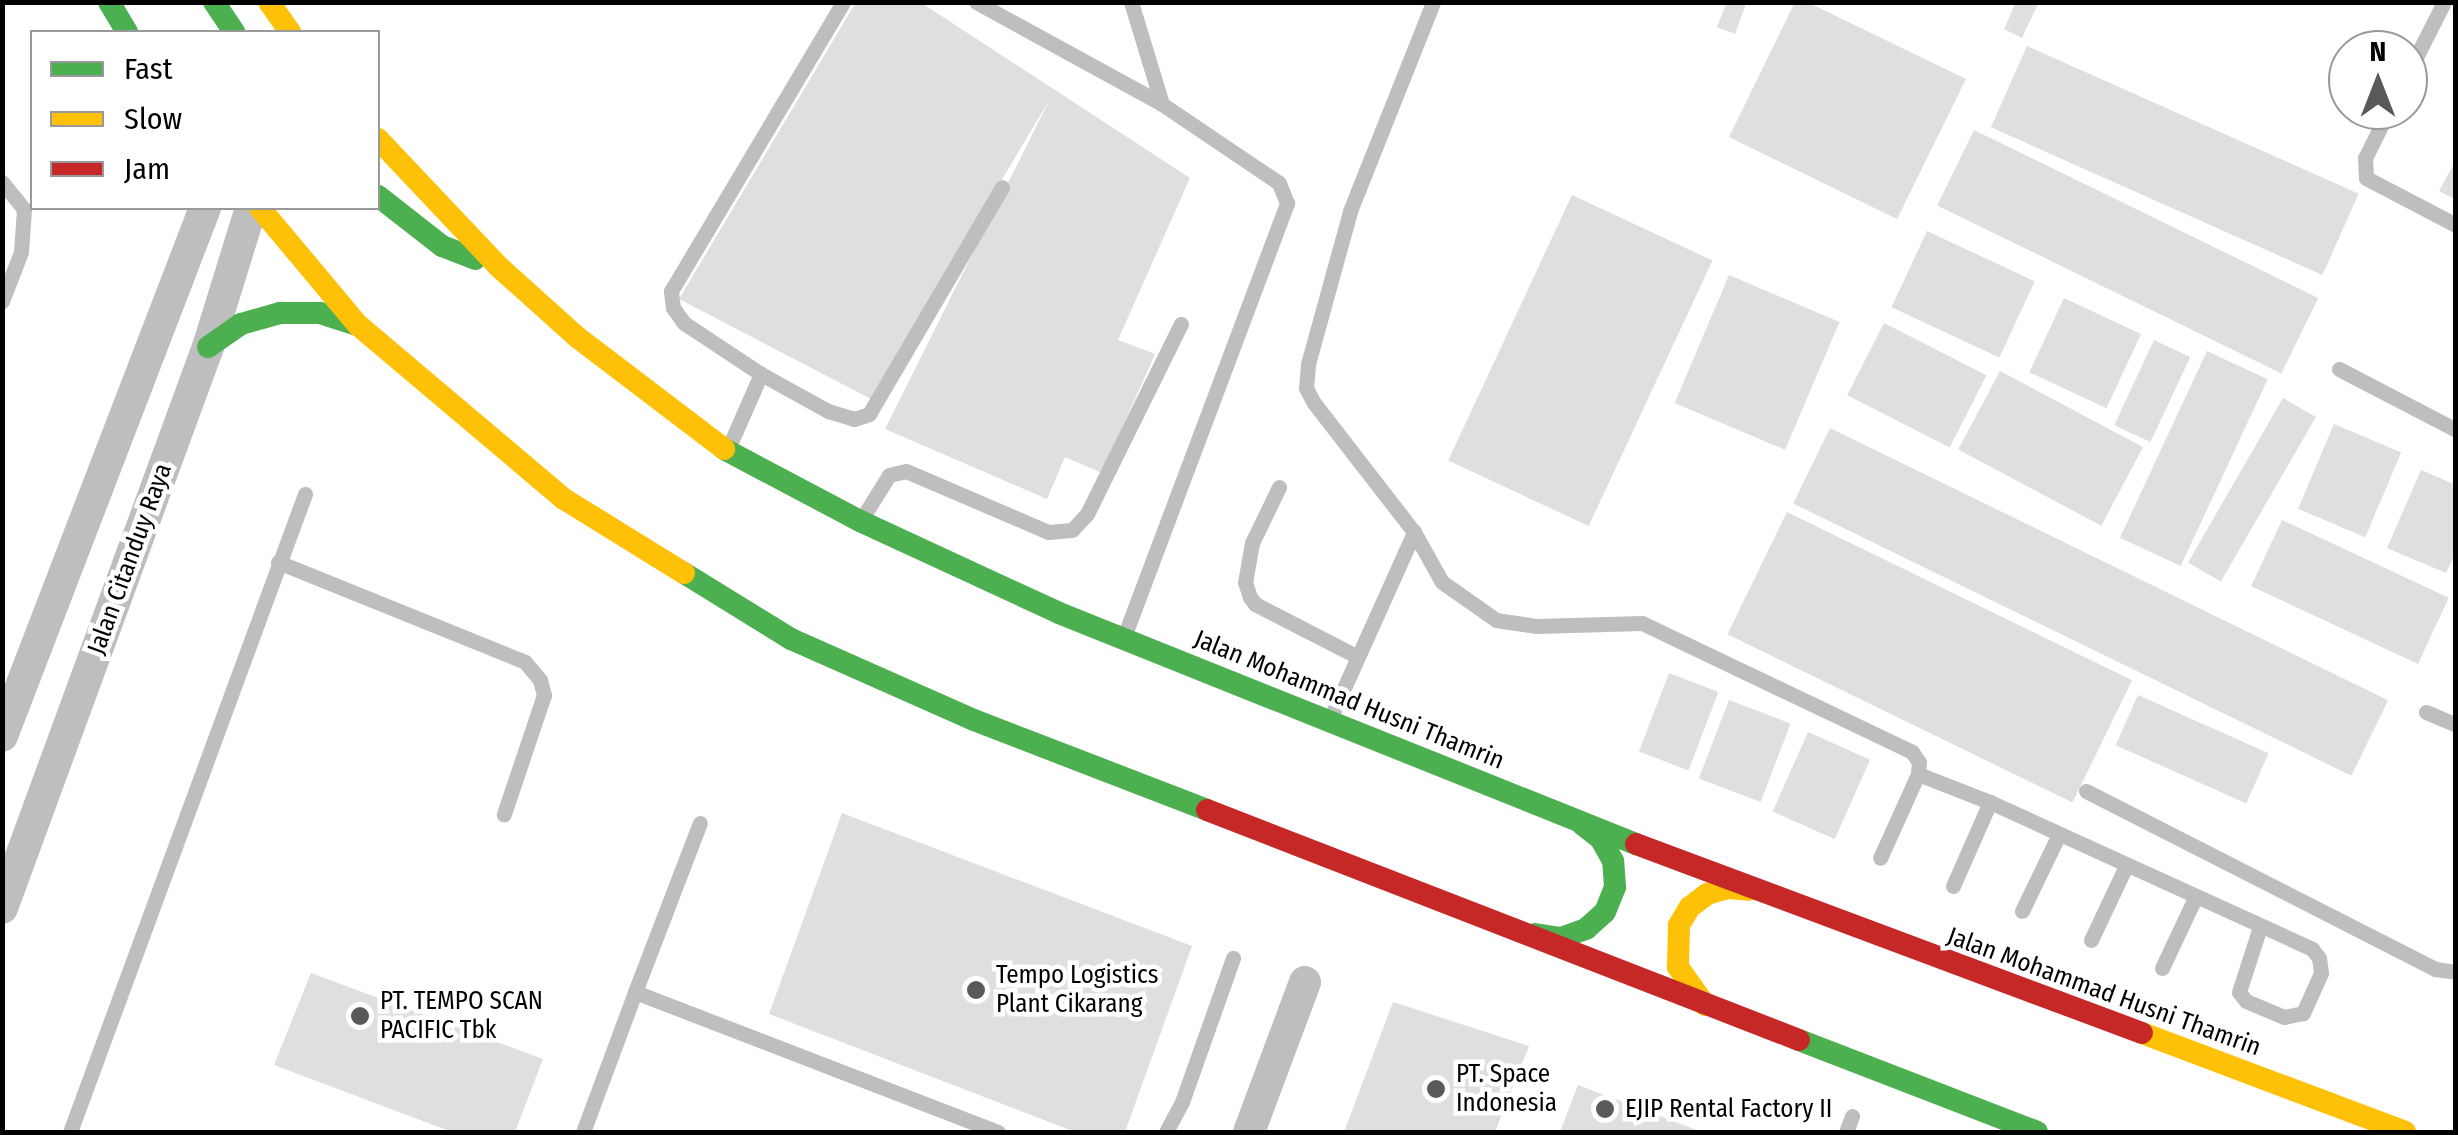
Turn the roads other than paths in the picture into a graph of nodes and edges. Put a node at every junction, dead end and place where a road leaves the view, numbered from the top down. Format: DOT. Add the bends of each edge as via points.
graph roads {
  1 [pos="109,2"];
  2 [pos="214,2"];
  3 [pos="269,2"];
  4 [pos="843,2"];
  5 [pos="976,2"];
  6 [pos="1131,2"];
  7 [pos="1433,2"];
  8 [pos="2444,2"];
  9 [pos="126,30"];
  10 [pos="233,30"];
  11 [pos="289,30"];
  12 [pos="2428,34"];
  13 [pos="1162,104"];
  14 [pos="2379,130"];
  15 [pos="380,140"];
  16 [pos="2,182"];
  17 [pos="1002,186"];
  18 [pos="380,198"];
  19 [pos="204,210"];
  20 [pos="250,210"];
  21 [pos="262,210"];
  22 [pos="2456,225"];
  23 [pos="500,267"];
  24 [pos="2,301"];
  25 [pos="1181,324"];
  26 [pos="358,325"];
  27 [pos="208,347"];
  28 [pos="2338,369"];
  29 [pos="761,374"];
  30 [pos="2456,430"];
  31 [pos="728,451"];
  32 [pos="1279,487"];
  33 [pos="305,494"];
  34 [pos="860,521"];
  35 [pos="1414,532"];
  36 [pos="278,562"];
  37 [pos="1123,640"];
  38 [pos="1356,656"];
  39 [pos="2426,712"];
  40 [pos="1330,722"];
  41 [pos="2456,725"];
  42 [pos="2,736"];
  43 [pos="1918,774"];
  44 [pos="2086,790"];
  45 [pos="1990,802"];
  46 [pos="504,814"];
  47 [pos="700,822"];
  48 [pos="1580,823"];
  49 [pos="2059,834"];
  50 [pos="1880,858"];
  51 [pos="2126,866"];
  52 [pos="1952,886"];
  53 [pos="1749,890"];
  54 [pos="2195,898"];
  55 [pos="2,908"];
  56 [pos="2022,911"];
  57 [pos="2260,927"];
  58 [pos="1535,934"];
  59 [pos="2092,940"];
  60 [pos="1233,958"];
  61 [pos="2162,968"];
  62 [pos="2456,972"];
  63 [pos="1305,982"];
  64 [pos="635,992"];
  65 [pos="1705,1005"];
  66 [pos="1852,1116"];
  67 [pos="70,1132"];
  68 [pos="583,1132"];
  69 [pos="998,1132"];
  70 [pos="1166,1132"];
  71 [pos="1249,1132"];
  72 [pos="1846,1132"];
  73 [pos="2037,1132"];
  74 [pos="2405,1132"];
  1 -- 9 [label="street"];
  2 -- 10 [label="street"];
  3 -- 11 [label="street"];
  4 -- 29 [label="lane" via="671,291 672,308 684,322"];
  5 -- 13 [label="lane"];
  6 -- 13 [label="lane"];
  7 -- 35 [label="lane" via="1350,211 1306,388"];
  8 -- 12 [label="lane"];
  13 -- 37 [label="lane" via="1279,183 1286,204"];
  14 -- 22 [label="lane" via="2365,158 2366,178"];
  15 -- 23 [label="street, Jalan Mohammad Husni Thamrin"];
  16 -- 24 [label="lane" via="24,210 21,252"];
  17 -- 29 [label="lane" via="868,414 854,419 828,411"];
  18 -- 23 [label="street" via="442,246"];
  19 -- 42 [label="street"];
  20 -- 27 [label="street, Jalan Citanduy Raya"];
  21 -- 26 [label="street"];
  23 -- 31 [label="street, Jalan Mohammad Husni Thamrin" via="577,337"];
  25 -- 34 [label="lane" via="1087,514 1072,530 1048,532 906,470 889,475"];
  26 -- 27 [label="street" via="320,313 280,313 241,324"];
  26 -- 58 [label="street" via="564,499 791,638 974,720"];
  27 -- 55 [label="street, Jalan Citanduy Raya"];
  28 -- 30 [label="lane"];
  29 -- 31 [label="lane"];
  31 -- 34 [label="street, Jalan Mohammad Husni Thamrin"];
  32 -- 38 [label="lane" via="1252,543 1250,598"];
  33 -- 36 [label="lane"];
  34 -- 37 [label="street, Jalan Mohammad Husni Thamrin"];
  35 -- 38 [label="lane"];
  35 -- 43 [label="lane" via="1442,582 1496,620 1642,624 1912,752"];
  36 -- 46 [label="lane" via="524,662 544,695"];
  36 -- 67 [label="lane"];
  37 -- 40 [label="street, Jalan Mohammad Husni Thamrin"];
  38 -- 40 [label="lane"];
  39 -- 41 [label="lane"];
  40 -- 48 [label="street, Jalan Mohammad Husni Thamrin"];
  43 -- 45 [label="lane"];
  43 -- 50 [label="lane"];
  44 -- 62 [label="lane" via="2435,969"];
  45 -- 49 [label="lane"];
  45 -- 52 [label="lane"];
  47 -- 64 [label="lane"];
  48 -- 53 [label="street, Jalan Mohammad Husni Thamrin"];
  48 -- 58 [label="street" via="1601,838 1613,861 1614,888 1605,912 1586,930 1561,938"];
  49 -- 51 [label="lane"];
  49 -- 56 [label="lane"];
  51 -- 54 [label="lane"];
  51 -- 59 [label="lane"];
  53 -- 65 [label="street" via="1707,894 1680,925 1678,967"];
  53 -- 74 [label="street, Jalan Mohammad Husni Thamrin"];
  54 -- 57 [label="lane"];
  54 -- 61 [label="lane"];
  57 -- 57 [label="lane" via="2319,958 2315,994 2304,1014 2284,1016 2240,992"];
  58 -- 65 [label="street"];
  60 -- 70 [label="lane"];
  63 -- 71 [label="street"];
  64 -- 68 [label="lane"];
  64 -- 69 [label="lane"];
  65 -- 73 [label="street"];
  66 -- 72 [label="lane"];
}
